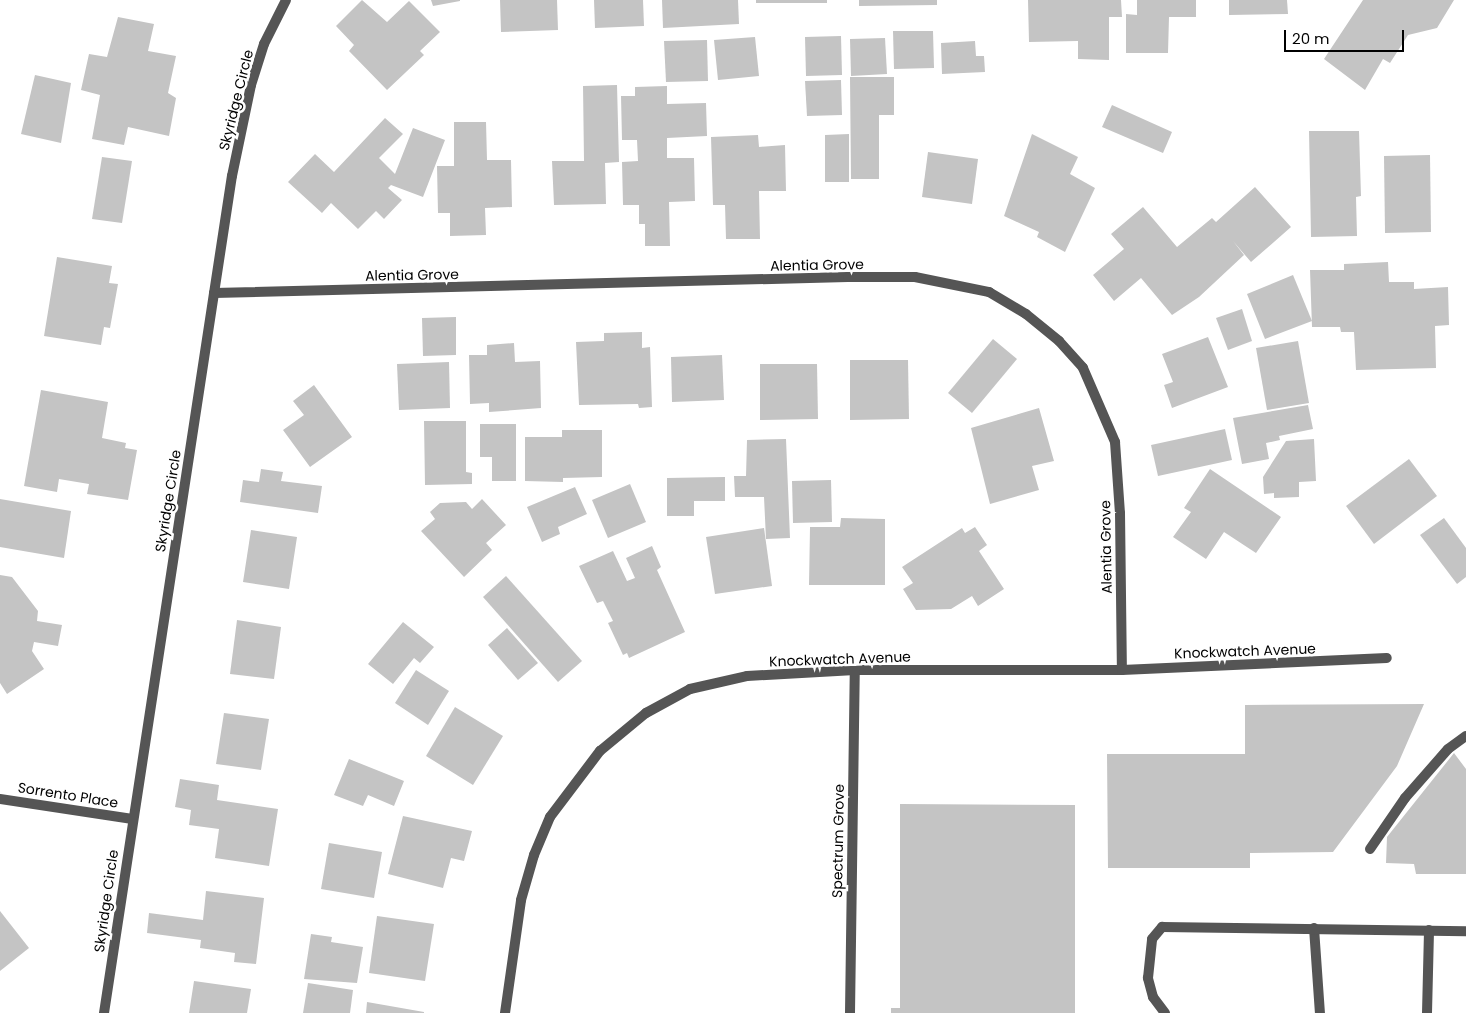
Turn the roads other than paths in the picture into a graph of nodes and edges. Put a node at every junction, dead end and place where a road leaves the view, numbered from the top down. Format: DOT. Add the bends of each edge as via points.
graph roads {
  1 [pos="286,0"];
  2 [pos="214,293"];
  3 [pos="1387,658"];
  4 [pos="855,670"];
  5 [pos="1122,670"];
  6 [pos="1466,736"];
  7 [pos="0,798"];
  8 [pos="132,819"];
  9 [pos="1370,849"];
  10 [pos="1314,928"];
  11 [pos="1429,930"];
  12 [pos="1466,931"];
  13 [pos="104,1013"];
  14 [pos="505,1013"];
  15 [pos="850,1013"];
  16 [pos="1165,1013"];
  17 [pos="1320,1013"];
  18 [pos="1427,1013"];
  1 -- 2 [label="street, Skyridge Circle" via="264,44 251,85 232,176"];
  2 -- 5 [label="street, Alentia Grove" via="848,277 915,277 989,292 1026,314 1059,341 1083,368 1115,442 1120,513"];
  2 -- 8 [label="street, Skyridge Circle"];
  3 -- 5 [label="street, Knockwatch Avenue"];
  4 -- 5 [label="street, Knockwatch Avenue"];
  4 -- 14 [label="street, Knockwatch Avenue" via="748,676 690,690 646,713 600,751 550,817 534,855 521,900"];
  4 -- 15 [label="street, Spectrum Grove"];
  6 -- 9 [label="street" via="1448,749 1405,798"];
  7 -- 8 [label="street, Sorrento Place"];
  8 -- 13 [label="street, Skyridge Circle"];
  10 -- 11 [label="street"];
  10 -- 16 [label="street" via="1170,927 1158,930 1152,939 1148,978 1154,997"];
  10 -- 17 [label="street"];
  11 -- 12 [label="street"];
  11 -- 18 [label="street"];
}
